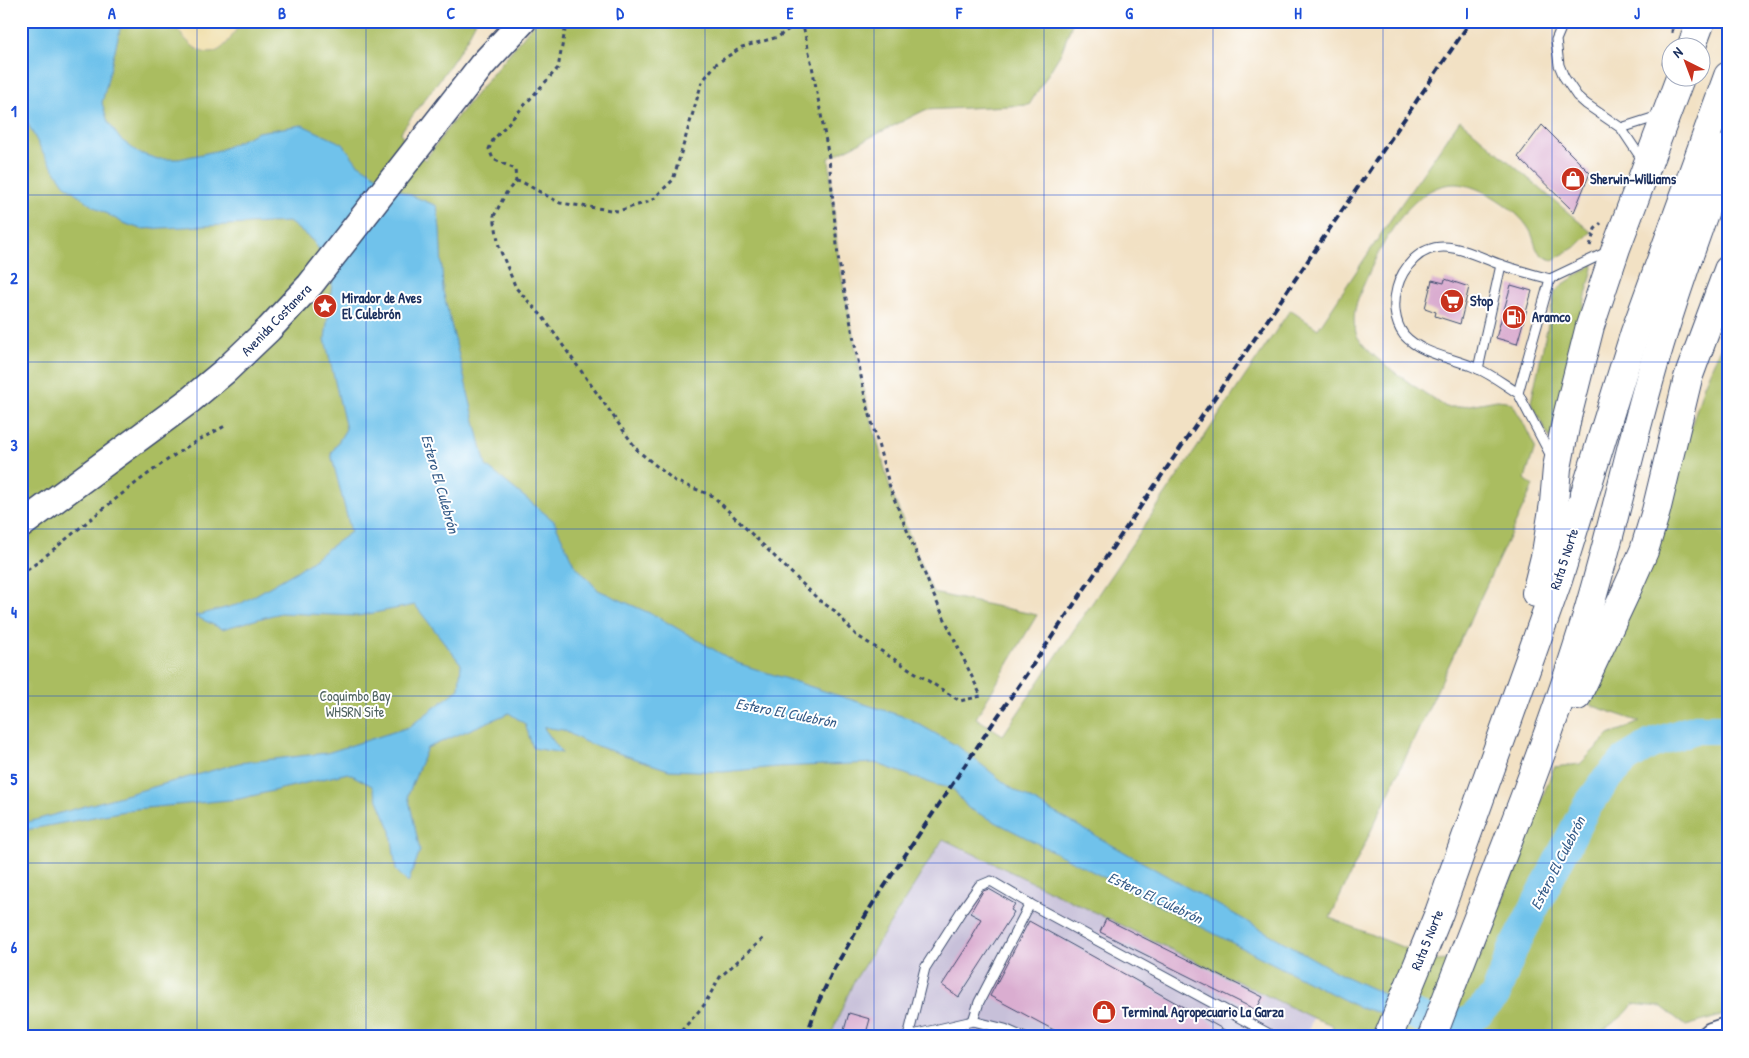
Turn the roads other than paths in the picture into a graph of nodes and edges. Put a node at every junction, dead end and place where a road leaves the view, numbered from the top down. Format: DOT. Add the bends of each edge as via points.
graph roads {
  1 [pos="505,21"];
  2 [pos="522,21"];
  3 [pos="1564,21"];
  4 [pos="1684,21"];
  5 [pos="1701,21"];
  6 [pos="1688,38"];
  7 [pos="1694,38"];
  8 [pos="482,65"];
  9 [pos="1728,76"];
  10 [pos="1676,88"];
  11 [pos="1666,114"];
  12 [pos="1621,128"];
  13 [pos="1728,148"];
  14 [pos="1646,166"];
  15 [pos="1616,248"];
  16 [pos="1501,265"];
  17 [pos="1728,270"];
  18 [pos="1550,279"];
  19 [pos="1478,368"];
  20 [pos="1518,393"];
  21 [pos="1557,468"];
  22 [pos="21,525"];
  23 [pos="1511,712"];
  24 [pos="1515,824"];
  25 [pos="1030,904"];
  26 [pos="973,1021"];
  27 [pos="1728,1025"];
  28 [pos="1004,1033"];
  29 [pos="908,1037"];
  30 [pos="1023,1037"];
  31 [pos="1275,1037"];
  32 [pos="1388,1037"];
  33 [pos="1432,1037"];
  34 [pos="1703,1037"];
  1 -- 8 [label="main road, Avenida Costanera"];
  2 -- 8 [label="main road, Avenida Costanera"];
  3 -- 12 [label="lane" via="1556,40 1564,77 1577,96"];
  4 -- 6 [label="highway"];
  5 -- 7 [label="highway"];
  8 -- 22 [label="main road, Avenida Costanera" via="290,307 190,401"];
  9 -- 23 [label="highway, Ruta 5 Norte" via="1640,317 1558,580"];
  10 -- 11 [label="highway"];
  11 -- 12 [label="lane"];
  11 -- 14 [label="highway"];
  12 -- 14 [label="lane"];
  13 -- 24 [label="highway" via="1675,294 1582,633 1548,738"];
  14 -- 15 [label="highway"];
  15 -- 18 [label="lane"];
  15 -- 21 [label="highway" via="1580,365"];
  16 -- 18 [label="lane"];
  16 -- 19 [label="lane"];
  16 -- 19 [label="lane" via="1459,249 1431,248 1411,261 1396,290 1395,313 1404,334 1422,348"];
  17 -- 24 [label="highway" via="1688,378 1644,551"];
  18 -- 20 [label="lane"];
  19 -- 20 [label="lane"];
  20 -- 21 [label="lane"];
  21 -- 23 [label="highway" via="1546,553"];
  23 -- 32 [label="highway, Ruta 5 Norte" via="1438,913"];
  24 -- 33 [label="highway"];
  25 -- 26 [label="lane" via="979,1002"];
  25 -- 29 [label="lane" via="991,882 979,886 925,968"];
  25 -- 31 [label="lane"];
  26 -- 28 [label="lane"];
  26 -- 29 [label="lane"];
  27 -- 34 [label="street"];
  28 -- 30 [label="lane"];
}
